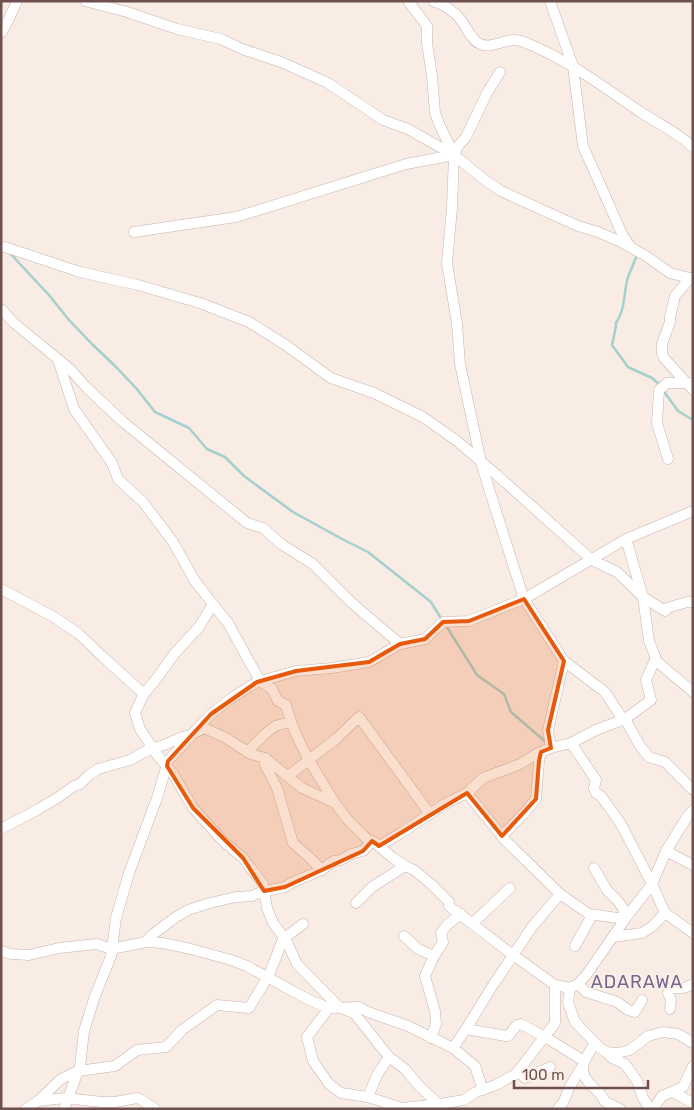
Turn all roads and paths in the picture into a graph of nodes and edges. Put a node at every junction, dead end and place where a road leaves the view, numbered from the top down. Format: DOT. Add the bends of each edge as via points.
graph roads {
  1 [pos="17,1"];
  2 [pos="85,1"];
  3 [pos="408,1"];
  4 [pos="433,1"];
  5 [pos="550,1"];
  6 [pos="1,33"];
  7 [pos="573,66"];
  8 [pos="500,72"];
  9 [pos="692,147"];
  10 [pos="454,155"];
  11 [pos="134,232"];
  12 [pos="5,246"];
  13 [pos="632,248"];
  14 [pos="692,279"];
  15 [pos="1,309"];
  16 [pos="58,360"];
  17 [pos="690,385"];
  18 [pos="668,459"];
  19 [pos="481,462"];
  20 [pos="693,511"];
  21 [pos="626,539"];
  22 [pos="592,560"];
  23 [pos="1,589"];
  24 [pos="643,597"];
  25 [pos="524,599"];
  26 [pos="693,602"];
  27 [pos="213,604"];
  28 [pos="400,644"];
  29 [pos="655,660"];
  30 [pos="564,661"];
  31 [pos="260,681"];
  32 [pos="693,692"];
  33 [pos="144,694"];
  34 [pos="625,719"];
  35 [pos="291,722"];
  36 [pos="190,736"];
  37 [pos="571,743"];
  38 [pos="153,748"];
  39 [pos="551,748"];
  40 [pos="247,752"];
  41 [pos="541,752"];
  42 [pos="265,758"];
  43 [pos="309,760"];
  44 [pos="167,766"];
  45 [pos="288,776"];
  46 [pos="693,790"];
  47 [pos="467,793"];
  48 [pos="335,804"];
  49 [pos="693,810"];
  50 [pos="430,814"];
  51 [pos="1,829"];
  52 [pos="502,836"];
  53 [pos="375,844"];
  54 [pos="666,851"];
  55 [pos="693,865"];
  56 [pos="405,866"];
  57 [pos="594,868"];
  58 [pos="322,870"];
  59 [pos="652,884"];
  60 [pos="510,888"];
  61 [pos="264,891"];
  62 [pos="560,894"];
  63 [pos="356,903"];
  64 [pos="665,913"];
  65 [pos="461,914"];
  66 [pos="592,915"];
  67 [pos="625,919"];
  68 [pos="303,924"];
  69 [pos="473,924"];
  70 [pos="693,933"];
  71 [pos="404,936"];
  72 [pos="613,937"];
  73 [pos="285,938"];
  74 [pos="146,942"];
  75 [pos="575,946"];
  76 [pos="112,949"];
  77 [pos="1,951"];
  78 [pos="513,955"];
  79 [pos="434,956"];
  80 [pos="267,977"];
  81 [pos="693,984"];
  82 [pos="555,985"];
  83 [pos="574,986"];
  84 [pos="642,1000"];
  85 [pos="335,1008"];
  86 [pos="670,1008"];
  87 [pos="555,1012"];
  88 [pos="466,1029"];
  89 [pos="545,1037"];
  90 [pos="432,1038"];
  91 [pos="595,1043"];
  92 [pos="693,1043"];
  93 [pos="453,1048"];
  94 [pos="606,1052"];
  95 [pos="389,1057"];
  96 [pos="583,1064"];
  97 [pos="693,1066"];
  98 [pos="550,1067"];
  99 [pos="78,1071"];
  100 [pos="518,1071"];
  101 [pos="483,1090"];
  102 [pos="673,1092"];
  103 [pos="368,1097"];
  104 [pos="38,1101"];
  105 [pos="693,1103"];
  106 [pos="65,1104"];
  107 [pos="438,1107"];
  108 [pos="396,1108"];
  109 [pos="26,1109"];
  110 [pos="155,1109"];
  111 [pos="558,1109"];
  112 [pos="620,1109"];
  113 [pos="652,1109"];
  1 -- 6 [label="street"];
  2 -- 10 [label="street" via="218,38 281,62 328,83 383,120 408,129"];
  3 -- 10 [label="street" via="427,26 435,113"];
  4 -- 7 [label="street" via="455,13 480,44 490,46 517,40"];
  5 -- 7 [label="street"];
  7 -- 9 [label="street"];
  7 -- 13 [label="street" via="583,146 623,236"];
  8 -- 10 [label="street"];
  10 -- 11 [label="street" via="406,164 236,217"];
  10 -- 13 [label="street" via="501,191"];
  10 -- 19 [label="street" via="447,263 460,364"];
  12 -- 19 [label="street" via="80,272 138,284 200,303 249,322 331,378 374,393 423,417"];
  13 -- 14 [label="street" via="670,273"];
  14 -- 17 [label="street" via="675,296 662,344 664,358"];
  15 -- 16 [label="street"];
  16 -- 27 [label="street" via="74,409 112,463 118,479 143,502"];
  16 -- 28 [label="street" via="191,478 248,523 263,528 313,564"];
  17 -- 18 [label="street" via="666,384 660,390 657,423"];
  19 -- 22 [label="street"];
  19 -- 25 [label="street"];
  20 -- 21 [label="street"];
  21 -- 22 [label="street"];
  21 -- 24 [label="street"];
  22 -- 24 [label="street" via="617,572"];
  22 -- 25 [label="street"];
  23 -- 33 [label="street" via="79,634"];
  24 -- 26 [label="street" via="665,611"];
  24 -- 29 [label="street"];
  25 -- 28 [label="street" via="469,621 444,622 426,639"];
  25 -- 30 [label="street"];
  27 -- 31 [label="street" via="228,623"];
  27 -- 33 [label="street" via="199,627"];
  28 -- 31 [label="street" via="369,662 296,671"];
  29 -- 32 [label="street"];
  29 -- 34 [label="street" via="646,680 651,700"];
  30 -- 34 [label="street" via="605,692"];
  30 -- 39 [label="street" via="548,730"];
  31 -- 35 [label="street" via="272,689 278,701 286,706"];
  31 -- 36 [label="street" via="211,714"];
  33 -- 38 [label="street" via="135,713 140,729"];
  34 -- 37 [label="street"];
  34 -- 46 [label="street" via="649,757 664,762"];
  35 -- 40 [label="street" via="276,726"];
  35 -- 43 [label="street"];
  36 -- 38 [label="street"];
  36 -- 40 [label="street" via="204,728"];
  36 -- 44 [label="street"];
  37 -- 39 [label="street"];
  37 -- 59 [label="street" via="596,780 596,793 621,824"];
  38 -- 44 [label="street"];
  38 -- 51 [label="street" via="130,760 97,770 80,784"];
  39 -- 41 [label="street"];
  40 -- 42 [label="street"];
  41 -- 47 [label="street" via="483,778"];
  41 -- 52 [label="street" via="536,799"];
  42 -- 45 [label="street"];
  42 -- 58 [label="street" via="293,843"];
  43 -- 45 [label="street"];
  43 -- 48 [label="street"];
  43 -- 50 [label="street" via="359,718"];
  44 -- 61 [label="street" via="193,808 243,858"];
  44 -- 76 [label="street" via="129,873 116,918"];
  45 -- 48 [label="street" via="302,788"];
  47 -- 50 [label="street"];
  47 -- 52 [label="street"];
  48 -- 53 [label="street" via="359,832"];
  49 -- 54 [label="street"];
  50 -- 53 [label="street" via="401,833"];
  52 -- 62 [label="street"];
  53 -- 56 [label="street"];
  53 -- 58 [label="street" via="334,861"];
  54 -- 55 [label="street"];
  54 -- 59 [label="street"];
  56 -- 63 [label="street" via="372,887"];
  56 -- 65 [label="street" via="431,884 449,906"];
  57 -- 67 [label="street" via="623,908"];
  58 -- 61 [label="street" via="285,887"];
  59 -- 64 [label="street"];
  59 -- 67 [label="street"];
  60 -- 69 [label="street"];
  61 -- 73 [label="street" via="273,922"];
  61 -- 74 [label="street" via="188,910"];
  62 -- 66 [label="street"];
  62 -- 78 [label="street"];
  64 -- 70 [label="street"];
  64 -- 72 [label="street" via="642,933"];
  65 -- 69 [label="street"];
  65 -- 79 [label="street" via="441,933 442,942"];
  66 -- 67 [label="street"];
  66 -- 75 [label="street"];
  67 -- 72 [label="street"];
  68 -- 73 [label="street"];
  69 -- 78 [label="street"];
  71 -- 79 [label="street" via="418,949"];
  72 -- 83 [label="street" via="588,974"];
  73 -- 80 [label="street"];
  73 -- 85 [label="street" via="297,964"];
  74 -- 76 [label="street"];
  74 -- 80 [label="street" via="173,945 231,960"];
  76 -- 77 [label="street" via="97,944 30,955"];
  76 -- 99 [label="street" via="84,1031"];
  78 -- 82 [label="street"];
  78 -- 88 [label="street"];
  79 -- 90 [label="street" via="425,976 435,1011"];
  80 -- 85 [label="street" via="309,1000"];
  80 -- 99 [label="street" via="249,1008 216,1005 182,1030 166,1047 137,1050 115,1066"];
  81 -- 86 [label="street" via="670,989"];
  82 -- 83 [label="street"];
  82 -- 87 [label="street"];
  83 -- 84 [label="street" via="635,1012"];
  83 -- 87 [label="street"];
  83 -- 91 [label="street" via="568,1002 575,1022"];
  85 -- 90 [label="street" via="359,1007"];
  85 -- 95 [label="street" via="354,1013"];
  85 -- 103 [label="street" via="307,1037 313,1061 328,1084 341,1093"];
  87 -- 89 [label="street" via="555,1023"];
  88 -- 89 [label="street" via="508,1036 521,1024"];
  88 -- 93 [label="street"];
  89 -- 96 [label="street"];
  89 -- 100 [label="street"];
  90 -- 93 [label="street"];
  91 -- 94 [label="street"];
  91 -- 96 [label="street"];
  92 -- 94 [label="street" via="678,1034 663,1032 648,1036 630,1050"];
  93 -- 101 [label="street" via="475,1066"];
  94 -- 113 [label="street" via="625,1064"];
  95 -- 103 [label="street"];
  95 -- 107 [label="street" via="406,1069"];
  96 -- 111 [label="street"];
  96 -- 112 [label="street" via="589,1084 606,1102"];
  97 -- 102 [label="street" via="683,1087"];
  98 -- 100 [label="street" via="525,1078"];
  99 -- 104 [label="street" via="61,1079"];
  99 -- 106 [label="street"];
  100 -- 101 [label="street"];
  101 -- 107 [label="street" via="464,1100"];
  102 -- 105 [label="street"];
  102 -- 113 [label="street" via="662,1096"];
  103 -- 108 [label="street"];
  104 -- 106 [label="street"];
  104 -- 109 [label="street"];
  106 -- 110 [label="street" via="139,1098"];
  107 -- 108 [label="street"];
}
